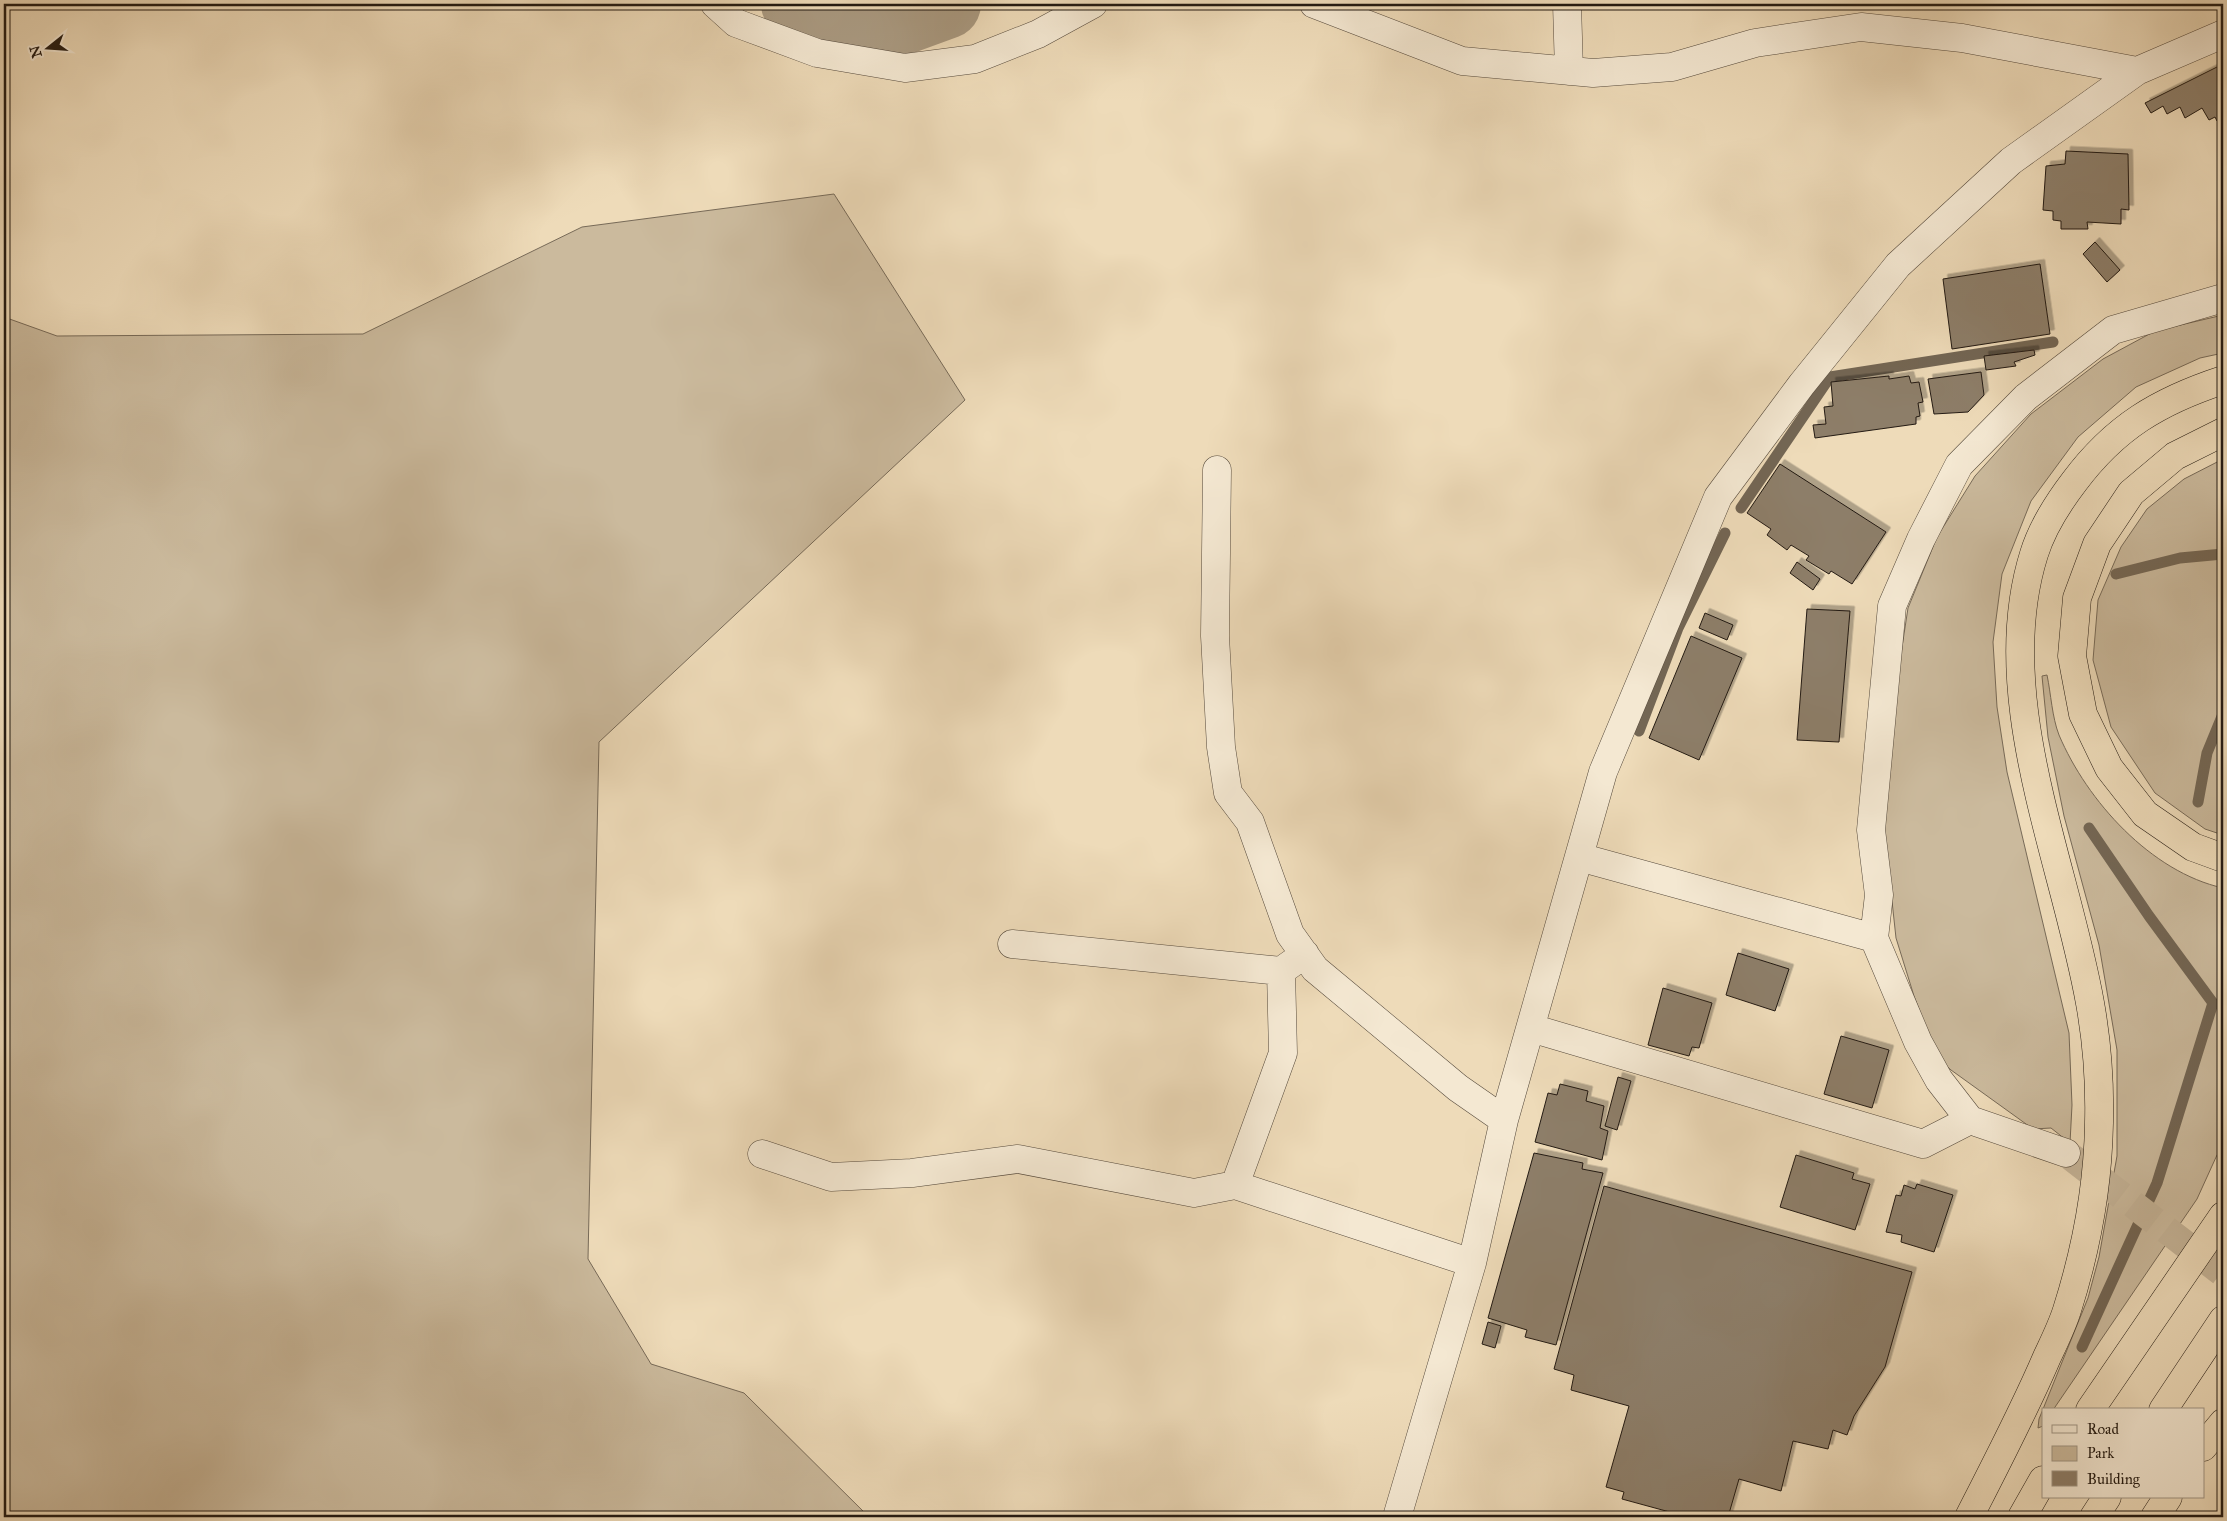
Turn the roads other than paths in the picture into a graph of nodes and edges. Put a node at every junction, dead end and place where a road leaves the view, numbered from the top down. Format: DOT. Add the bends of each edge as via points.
graph roads {
  1 [pos="715,4"];
  2 [pos="1093,4"];
  3 [pos="1314,4"];
  4 [pos="1567,4"];
  5 [pos="2223,34"];
  6 [pos="1569,71"];
  7 [pos="2136,71"];
  8 [pos="2223,298"];
  9 [pos="2223,380"];
  10 [pos="2223,432"];
  11 [pos="1217,470"];
  12 [pos="1578,857"];
  13 [pos="2223,858"];
  14 [pos="1874,938"];
  15 [pos="1012,944"];
  16 [pos="1305,954"];
  17 [pos="1281,971"];
  18 [pos="1531,1028"];
  19 [pos="1504,1120"];
  20 [pos="1970,1120"];
  21 [pos="2066,1153"];
  22 [pos="762,1154"];
  23 [pos="1235,1185"];
  24 [pos="2223,1216"];
  25 [pos="1472,1263"];
  26 [pos="2223,1320"];
  27 [pos="2091,1408"];
  28 [pos="2164,1408"];
  29 [pos="2223,1423"];
  30 [pos="2204,1446"];
  31 [pos="2042,1482"];
  32 [pos="2106,1498"];
  33 [pos="2167,1498"];
  34 [pos="1397,1517"];
  35 [pos="1970,1517"];
  36 [pos="2022,1517"];
  37 [pos="2094,1517"];
  38 [pos="2154,1517"];
  1 -- 2 [label="street" via="736,23 817,53 905,68 975,59 1038,34"];
  3 -- 6 [label="street" via="1462,60"];
  4 -- 6 [label="street"];
  5 -- 7 [label="street"];
  6 -- 7 [label="street" via="1593,73 1672,67 1755,42 1861,27 1962,38"];
  7 -- 12 [label="street" via="2011,161 1898,265 1802,384 1718,497 1603,772"];
  8 -- 14 [label="street" via="2113,330 2026,397 1959,465 1921,539 1892,606 1871,830 1880,895"];
  9 -- 35 [label="highway" via="2183,394 2136,420 2095,454 2059,502 2034,552 2023,602 2020,666 2027,731 2090,1002 2098,1063 2099,1124 2086,1244 2066,1314"];
  10 -- 13 [label="highway" via="2175,456 2131,493 2097,544 2077,598 2072,656 2083,714 2109,768 2145,814 2193,847"];
  11 -- 16 [label="street" via="1215,636 1221,746 1228,793 1250,822 1290,934"];
  12 -- 14 [label="street"];
  12 -- 18 [label="street"];
  14 -- 20 [label="street" via="1918,1042 1939,1080"];
  15 -- 17 [label="street"];
  16 -- 17 [label="street"];
  16 -- 19 [label="street" via="1315,968 1458,1088"];
  17 -- 23 [label="street" via="1284,1053"];
  18 -- 19 [label="street"];
  18 -- 20 [label="street" via="1923,1144"];
  19 -- 25 [label="street"];
  20 -- 21 [label="street"];
  22 -- 23 [label="street" via="831,1177 912,1173 1018,1159 1194,1193"];
  23 -- 25 [label="street"];
  24 -- 27 [label="highway"];
  25 -- 34 [label="street"];
  26 -- 28 [label="highway"];
  29 -- 30 [label="highway"];
  31 -- 36 [label="highway"];
  32 -- 37 [label="highway"];
  33 -- 38 [label="highway"];
}
